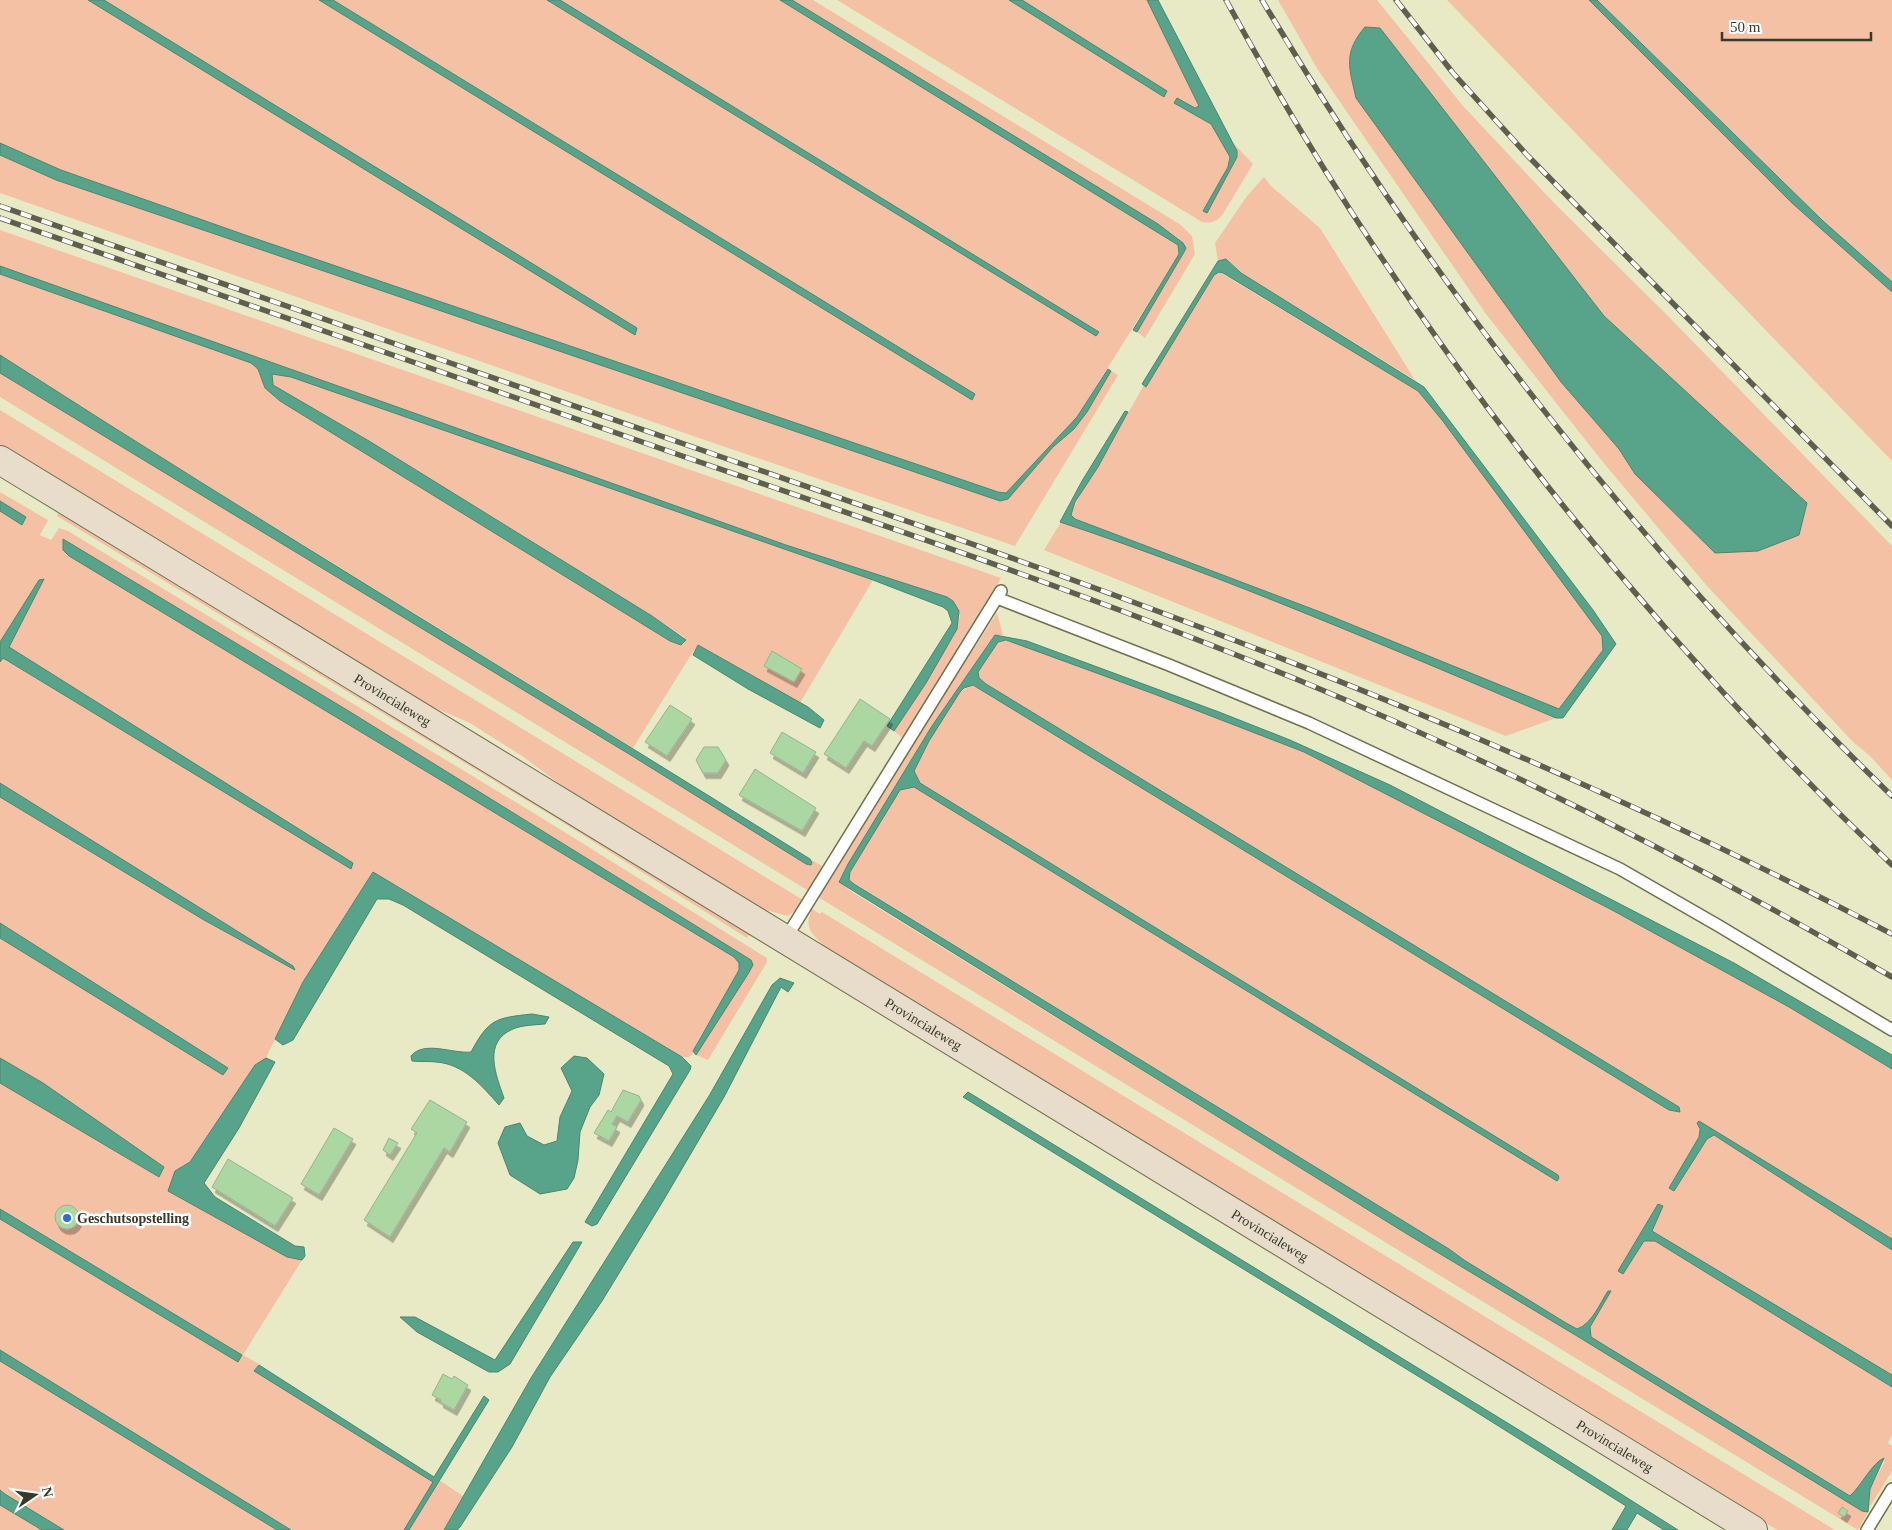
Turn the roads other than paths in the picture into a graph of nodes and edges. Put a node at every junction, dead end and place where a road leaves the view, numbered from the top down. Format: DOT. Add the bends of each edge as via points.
graph roads {
  1 [pos="0,460"];
  2 [pos="786,938"];
  3 [pos="1892,1030"];
  4 [pos="1892,1489"];
  5 [pos="1753,1530"];
  6 [pos="1867,1530"];
  1 -- 2 [label="main road, Provincialeweg" via="401,707"];
  2 -- 3 [label="lane" via="999,595 1309,723 1620,870"];
  2 -- 5 [label="main road, Provincialeweg"];
  4 -- 6 [label="lane"];
}
